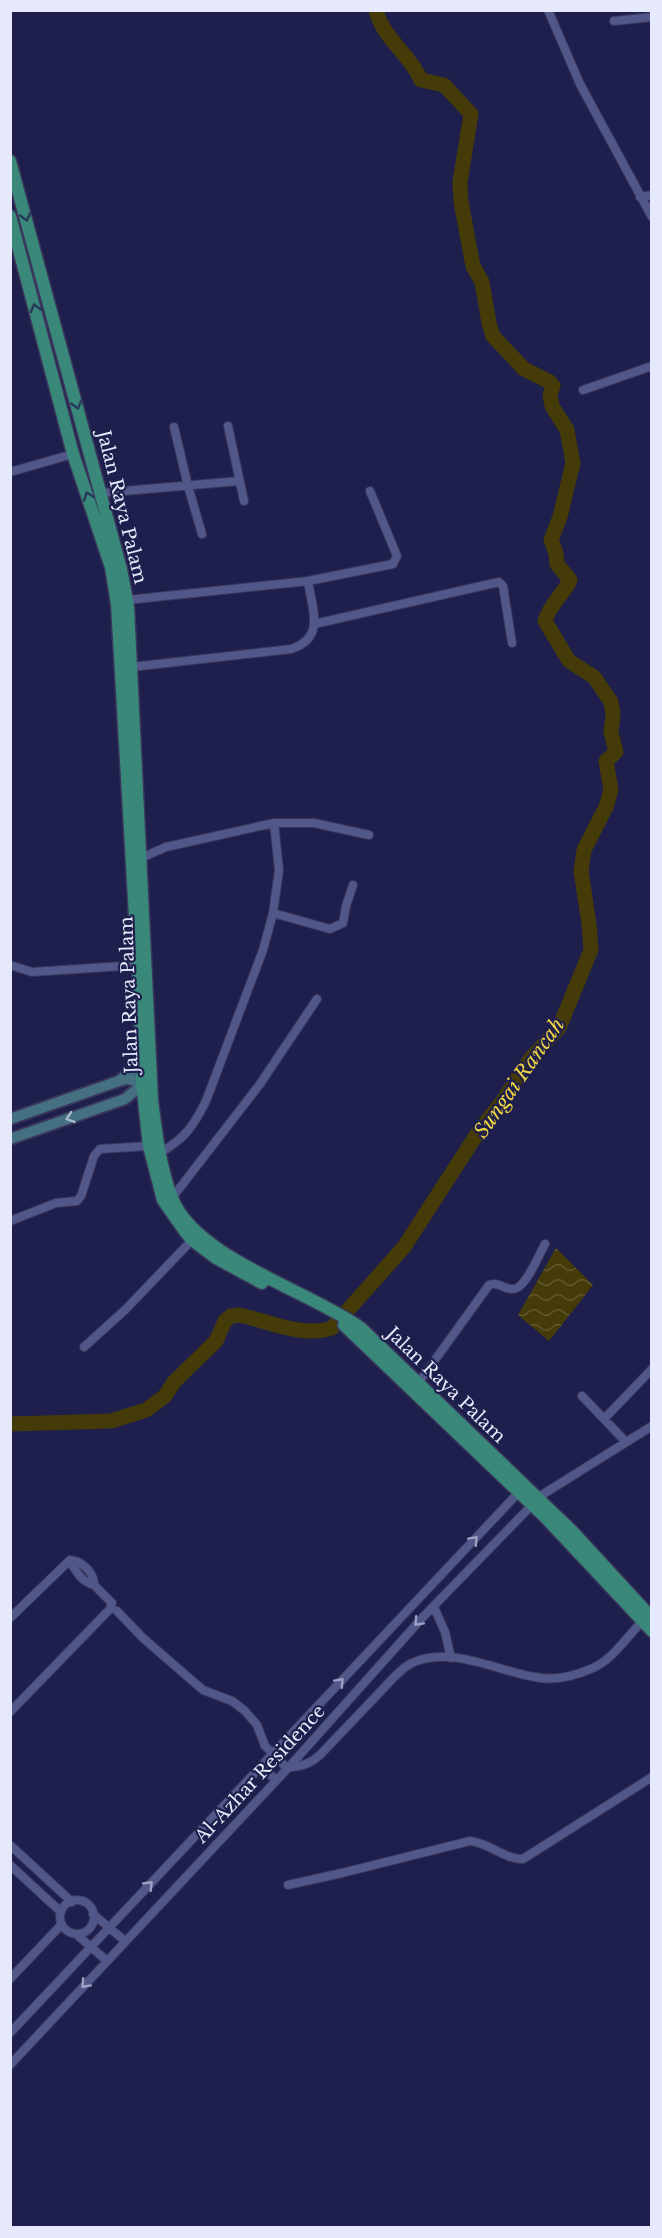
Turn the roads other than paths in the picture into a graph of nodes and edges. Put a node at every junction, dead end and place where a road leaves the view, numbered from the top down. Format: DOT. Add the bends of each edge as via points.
graph roads {
  1 [pos="548,10"];
  2 [pos="651,17"];
  3 [pos="614,21"];
  4 [pos="10,161"];
  5 [pos="651,195"];
  6 [pos="640,197"];
  7 [pos="10,216"];
  8 [pos="651,217"];
  9 [pos="651,366"];
  10 [pos="583,390"];
  11 [pos="228,426"];
  12 [pos="174,427"];
  13 [pos="73,454"];
  14 [pos="10,472"];
  15 [pos="239,481"];
  16 [pos="188,486"];
  17 [pos="370,491"];
  18 [pos="101,494"];
  19 [pos="244,501"];
  20 [pos="202,534"];
  21 [pos="308,581"];
  22 [pos="127,600"];
  23 [pos="314,624"];
  24 [pos="512,643"];
  25 [pos="131,667"];
  26 [pos="129,725"];
  27 [pos="274,823"];
  28 [pos="369,835"];
  29 [pos="141,858"];
  30 [pos="353,885"];
  31 [pos="273,913"];
  32 [pos="10,965"];
  33 [pos="138,965"];
  34 [pos="317,999"];
  35 [pos="140,1053"];
  36 [pos="150,1063"];
  37 [pos="119,1081"];
  38 [pos="142,1082"];
  39 [pos="125,1099"];
  40 [pos="148,1104"];
  41 [pos="10,1119"];
  42 [pos="10,1139"];
  43 [pos="154,1150"];
  44 [pos="172,1198"];
  45 [pos="10,1221"];
  46 [pos="192,1240"];
  47 [pos="545,1244"];
  48 [pos="328,1312"];
  49 [pos="342,1319"];
  50 [pos="84,1347"];
  51 [pos="651,1369"];
  52 [pos="418,1382"];
  53 [pos="582,1396"];
  54 [pos="604,1419"];
  55 [pos="651,1426"];
  56 [pos="473,1441"];
  57 [pos="626,1442"];
  58 [pos="519,1492"];
  59 [pos="535,1501"];
  60 [pos="435,1606"];
  61 [pos="117,1611"];
  62 [pos="10,1618"];
  63 [pos="648,1618"];
  64 [pos="651,1631"];
  65 [pos="451,1658"];
  66 [pos="10,1712"];
  67 [pos="273,1755"];
  68 [pos="262,1767"];
  69 [pos="288,1768"];
  70 [pos="651,1777"];
  71 [pos="276,1780"];
  72 [pos="10,1845"];
  73 [pos="10,1864"];
  74 [pos="51,1882"];
  75 [pos="288,1885"];
  76 [pos="41,1893"];
  77 [pos="72,1902"];
  78 [pos="61,1911"];
  79 [pos="93,1914"];
  80 [pos="61,1925"];
  81 [pos="108,1927"];
  82 [pos="76,1934"];
  83 [pos="125,1941"];
  84 [pos="91,1947"];
  85 [pos="106,1961"];
  86 [pos="10,1979"];
  87 [pos="10,2033"];
  88 [pos="10,2065"];
  1 -- 6 [label="street" via="580,84"];
  2 -- 3 [label="street"];
  4 -- 18 [label="main road, Jalan Raya Palam, one-way"];
  5 -- 6 [label="street"];
  6 -- 8 [label="street"];
  13 -- 7 [label="main road, Jalan Raya Palam, one-way"];
  9 -- 10 [label="street"];
  11 -- 15 [label="street"];
  12 -- 16 [label="street"];
  13 -- 14 [label="street"];
  26 -- 13 [label="main road, Jalan Raya Palam, one-way" via="111,567"];
  15 -- 16 [label="street"];
  15 -- 19 [label="street"];
  16 -- 18 [label="street"];
  16 -- 20 [label="street"];
  17 -- 21 [label="street" via="396,561"];
  18 -- 22 [label="main road, Jalan Raya Palam"];
  21 -- 22 [label="street"];
  21 -- 23 [label="street"];
  22 -- 25 [label="main road, Jalan Raya Palam"];
  23 -- 24 [label="street" via="499,582 503,586"];
  23 -- 25 [label="street" via="308,641 291,649"];
  25 -- 26 [label="main road, Jalan Raya Palam"];
  26 -- 29 [label="main road, Jalan Raya Palam"];
  26 -- 33 [label="main road, Jalan Raya Palam"];
  27 -- 28 [label="street" via="314,823"];
  27 -- 29 [label="street" via="166,847"];
  27 -- 31 [label="street" via="279,870"];
  29 -- 36 [label="main road, Jalan Raya Palam"];
  30 -- 31 [label="street" via="343,923 335,928 322,928"];
  31 -- 43 [label="street" via="263,950 206,1101 187,1134"];
  32 -- 33 [label="street" via="33,972"];
  33 -- 35 [label="main road, Jalan Raya Palam"];
  34 -- 44 [label="street" via="260,1084"];
  35 -- 37 [label="street" via="133,1070"];
  35 -- 38 [label="main road, Jalan Raya Palam"];
  36 -- 38 [label="street"];
  36 -- 40 [label="main road, Jalan Raya Palam"];
  37 -- 38 [label="street"];
  37 -- 41 [label="street"];
  38 -- 39 [label="street"];
  38 -- 40 [label="main road, Jalan Raya Palam"];
  39 -- 40 [label="street" via="133,1097"];
  39 -- 42 [label="street, one-way"];
  40 -- 43 [label="main road, Jalan Raya Palam"];
  43 -- 44 [label="main road, Jalan Raya Palam"];
  43 -- 45 [label="street" via="100,1149 77,1201 57,1203"];
  43 -- 46 [label="main road, Jalan Raya Palam" via="163,1200"];
  44 -- 48 [label="main road, Jalan Raya Palam" via="185,1219 215,1247"];
  46 -- 48 [label="main road, Jalan Raya Palam" via="227,1265"];
  46 -- 50 [label="street"];
  47 -- 52 [label="street" via="521,1287 513,1290 489,1285"];
  48 -- 49 [label="main road, Jalan Raya Palam"];
  49 -- 52 [label="main road, Jalan Raya Palam" via="361,1328"];
  49 -- 56 [label="main road, Jalan Raya Palam"];
  51 -- 54 [label="street"];
  52 -- 56 [label="main road, Jalan Raya Palam"];
  53 -- 54 [label="street"];
  54 -- 57 [label="street"];
  55 -- 57 [label="street, Al-Azhar Residence"];
  56 -- 58 [label="main road, Jalan Raya Palam"];
  56 -- 59 [label="main road, Jalan Raya Palam"];
  57 -- 59 [label="street, Al-Azhar Residence"];
  58 -- 59 [label="main road, Jalan Raya Palam"];
  67 -- 58 [label="street, Al-Azhar Residence, one-way"];
  59 -- 60 [label="street, Al-Azhar Residence"];
  59 -- 63 [label="main road, Jalan Raya Palam" via="573,1532"];
  60 -- 65 [label="street"];
  60 -- 69 [label="street, Al-Azhar Residence, one-way"];
  61 -- 67 [label="street" via="203,1690 245,1710"];
  62 -- 66 [label="street" via="70,1560 83,1565 112,1603"];
  63 -- 64 [label="main road, Jalan Raya Palam"];
  63 -- 65 [label="street" via="631,1630 606,1660 564,1677 534,1677"];
  65 -- 69 [label="street" via="409,1665 320,1755 305,1765"];
  67 -- 68 [label="street, Al-Azhar Residence"];
  67 -- 69 [label="street"];
  68 -- 71 [label="street"];
  81 -- 68 [label="street, Al-Azhar Residence, one-way"];
  69 -- 71 [label="street, Al-Azhar Residence"];
  70 -- 75 [label="street" via="523,1859 470,1841"];
  71 -- 83 [label="street, Al-Azhar Residence"];
  72 -- 74 [label="street"];
  73 -- 76 [label="street"];
  74 -- 76 [label="street"];
  74 -- 77 [label="street"];
  76 -- 78 [label="street"];
  77 -- 78 [label="street"];
  77 -- 79 [label="street" via="84,1902"];
  78 -- 80 [label="street"];
  79 -- 81 [label="street"];
  79 -- 82 [label="street" via="89,1928"];
  80 -- 82 [label="street"];
  80 -- 86 [label="street"];
  81 -- 83 [label="street"];
  81 -- 84 [label="street, Al-Azhar Residence"];
  82 -- 84 [label="street"];
  83 -- 85 [label="street, Al-Azhar Residence"];
  84 -- 85 [label="street"];
  84 -- 87 [label="street, Al-Azhar Residence"];
  85 -- 88 [label="street, Al-Azhar Residence, one-way"];
}
